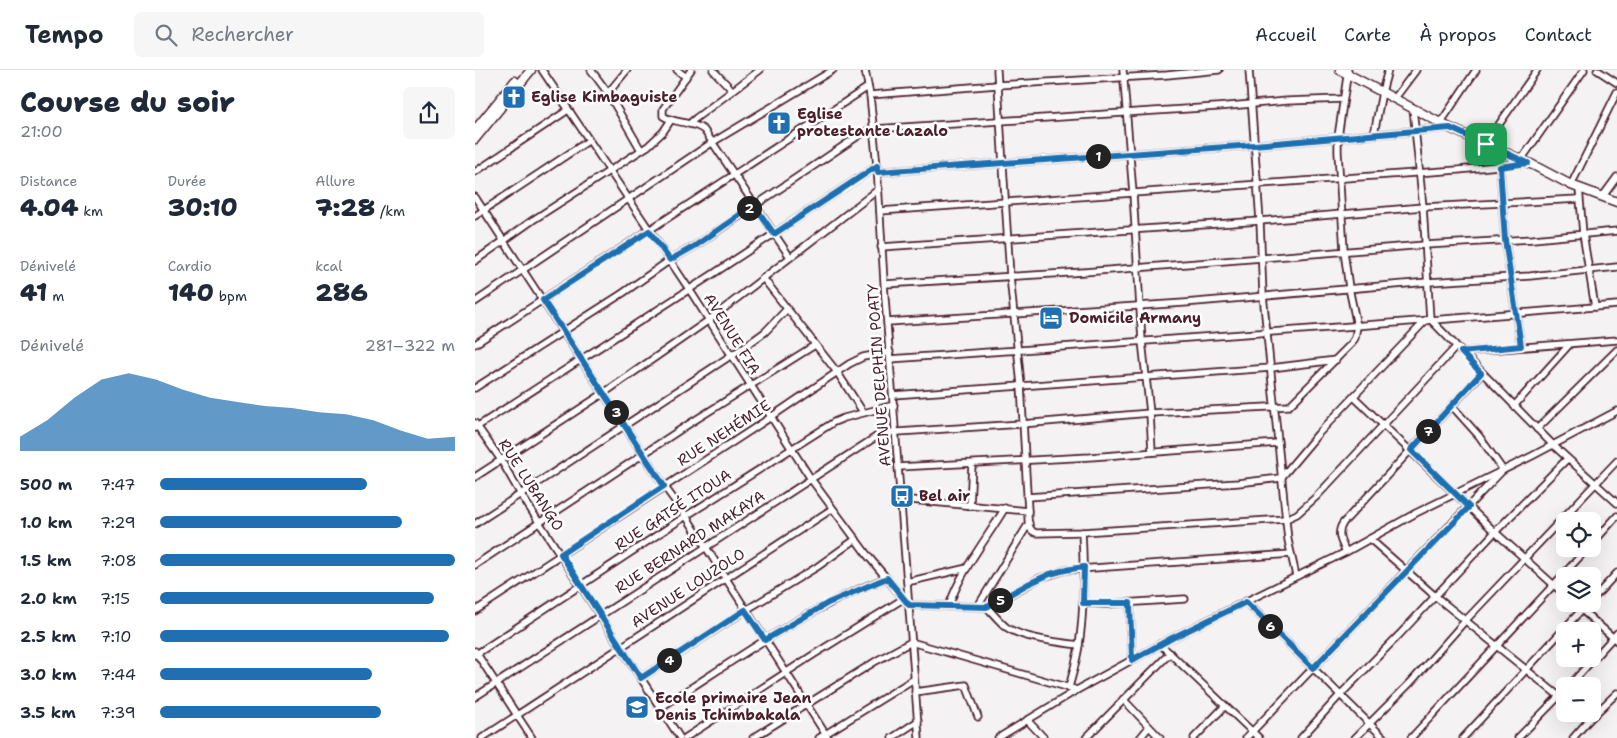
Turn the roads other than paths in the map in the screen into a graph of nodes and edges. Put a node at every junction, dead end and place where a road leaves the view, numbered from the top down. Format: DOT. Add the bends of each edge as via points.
graph roads {
  1 [pos="525,70"];
  2 [pos="531,70"];
  3 [pos="542,70"];
  4 [pos="591,70"];
  5 [pos="627,70"];
  6 [pos="677,70"];
  7 [pos="691,70"];
  8 [pos="713,70"];
  9 [pos="760,70"];
  10 [pos="833,70"];
  11 [pos="865,70"];
  12 [pos="997,70"];
  13 [pos="1123,70"];
  14 [pos="1219,70"];
  15 [pos="1249,70"];
  16 [pos="1340,70"];
  17 [pos="1388,70"];
  18 [pos="1417,70"];
  19 [pos="1476,70"];
  20 [pos="1537,70"];
  21 [pos="1583,70"];
  22 [pos="1597,70"];
  23 [pos="1348,72"];
  24 [pos="685,77"];
  25 [pos="1124,77"];
  26 [pos="1617,83"];
  27 [pos="997,85"];
  28 [pos="868,87"];
  29 [pos="732,90"];
  30 [pos="1382,92"];
  31 [pos="1617,92"];
  32 [pos="608,93"];
  33 [pos="870,96"];
  34 [pos="1395,98"];
  35 [pos="1343,99"];
  36 [pos="1251,104"];
  37 [pos="1413,108"];
  38 [pos="568,110"];
  39 [pos="1127,112"];
  40 [pos="671,120"];
  41 [pos="1000,122"];
  42 [pos="1441,122"];
  43 [pos="689,124"];
  44 [pos="1450,128"];
  45 [pos="874,129"];
  46 [pos="475,130"];
  47 [pos="1416,131"];
  48 [pos="1374,134"];
  49 [pos="1338,137"];
  50 [pos="475,139"];
  51 [pos="588,141"];
  52 [pos="713,142"];
  53 [pos="1486,144"];
  54 [pos="1254,145"];
  55 [pos="641,150"];
  56 [pos="1130,154"];
  57 [pos="1524,161"];
  58 [pos="1004,163"];
  59 [pos="1500,167"];
  60 [pos="877,169"];
  61 [pos="608,171"];
  62 [pos="475,172"];
  63 [pos="1419,173"];
  64 [pos="734,174"];
  65 [pos="1617,177"];
  66 [pos="1339,178"];
  67 [pos="1257,184"];
  68 [pos="1571,185"];
  69 [pos="1579,188"];
  70 [pos="879,189"];
  71 [pos="1133,193"];
  72 [pos="1603,196"];
  73 [pos="475,197"];
  74 [pos="1579,199"];
  75 [pos="627,200"];
  76 [pos="1006,202"];
  77 [pos="1502,202"];
  78 [pos="1617,202"];
  79 [pos="754,205"];
  80 [pos="1423,207"];
  81 [pos="484,210"];
  82 [pos="880,211"];
  83 [pos="1342,214"];
  84 [pos="475,216"];
  85 [pos="1260,222"];
  86 [pos="1135,229"];
  87 [pos="649,231"];
  88 [pos="1617,231"];
  89 [pos="774,234"];
  90 [pos="1583,234"];
  91 [pos="1008,238"];
  92 [pos="1505,240"];
  93 [pos="504,241"];
  94 [pos="1425,245"];
  95 [pos="881,247"];
  96 [pos="1344,251"];
  97 [pos="790,257"];
  98 [pos="1261,258"];
  99 [pos="670,260"];
  100 [pos="475,261"];
  101 [pos="1617,267"];
  102 [pos="1137,268"];
  103 [pos="522,270"];
  104 [pos="1590,270"];
  105 [pos="1010,276"];
  106 [pos="1510,276"];
  107 [pos="763,278"];
  108 [pos="1428,282"];
  109 [pos="885,284"];
  110 [pos="1349,288"];
  111 [pos="689,289"];
  112 [pos="1263,295"];
  113 [pos="543,300"];
  114 [pos="475,302"];
  115 [pos="1141,305"];
  116 [pos="1617,305"];
  117 [pos="1595,307"];
  118 [pos="787,309"];
  119 [pos="1015,313"];
  120 [pos="1516,313"];
  121 [pos="1428,319"];
  122 [pos="709,320"];
  123 [pos="888,322"];
  124 [pos="1357,326"];
  125 [pos="563,331"];
  126 [pos="1267,332"];
  127 [pos="1617,340"];
  128 [pos="1141,341"];
  129 [pos="475,344"];
  130 [pos="815,345"];
  131 [pos="1569,345"];
  132 [pos="1521,346"];
  133 [pos="1018,350"];
  134 [pos="1458,350"];
  135 [pos="1617,350"];
  136 [pos="731,355"];
  137 [pos="890,355"];
  138 [pos="582,360"];
  139 [pos="1336,360"];
  140 [pos="1271,368"];
  141 [pos="837,372"];
  142 [pos="1481,373"];
  143 [pos="1146,377"];
  144 [pos="1021,385"];
  145 [pos="749,386"];
  146 [pos="475,388"];
  147 [pos="604,394"];
  148 [pos="893,395"];
  149 [pos="1354,397"];
  150 [pos="894,405"];
  151 [pos="1274,406"];
  152 [pos="1452,406"];
  153 [pos="1514,406"];
  154 [pos="1617,411"];
  155 [pos="863,412"];
  156 [pos="1150,413"];
  157 [pos="771,417"];
  158 [pos="1022,424"];
  159 [pos="625,425"];
  160 [pos="1383,425"];
  161 [pos="476,426"];
  162 [pos="1537,429"];
  163 [pos="896,432"];
  164 [pos="1278,443"];
  165 [pos="1553,445"];
  166 [pos="791,449"];
  167 [pos="1411,450"];
  168 [pos="1152,452"];
  169 [pos="644,455"];
  170 [pos="1567,459"];
  171 [pos="501,460"];
  172 [pos="1024,460"];
  173 [pos="1617,461"];
  174 [pos="972,464"];
  175 [pos="899,467"];
  176 [pos="1503,470"];
  177 [pos="475,476"];
  178 [pos="1281,478"];
  179 [pos="811,479"];
  180 [pos="1595,483"];
  181 [pos="664,486"];
  182 [pos="520,493"];
  183 [pos="1455,493"];
  184 [pos="1027,497"];
  185 [pos="900,499"];
  186 [pos="1617,503"];
  187 [pos="970,506"];
  188 [pos="1469,507"];
  189 [pos="1005,508"];
  190 [pos="832,509"];
  191 [pos="1027,511"];
  192 [pos="685,516"];
  193 [pos="1617,516"];
  194 [pos="1286,519"];
  195 [pos="540,523"];
  196 [pos="1029,523"];
  197 [pos="475,524"];
  198 [pos="1083,532"];
  199 [pos="1495,532"];
  200 [pos="1601,534"];
  201 [pos="856,539"];
  202 [pos="1369,539"];
  203 [pos="705,547"];
  204 [pos="1346,552"];
  205 [pos="561,554"];
  206 [pos="1291,554"];
  207 [pos="1580,557"];
  208 [pos="1525,558"];
  209 [pos="475,565"];
  210 [pos="1084,567"];
  211 [pos="967,568"];
  212 [pos="1406,570"];
  213 [pos="1617,573"];
  214 [pos="1296,576"];
  215 [pos="887,578"];
  216 [pos="725,579"];
  217 [pos="907,582"];
  218 [pos="1555,584"];
  219 [pos="580,585"];
  220 [pos="1601,590"];
  221 [pos="1435,596"];
  222 [pos="903,599"];
  223 [pos="1185,599"];
  224 [pos="1246,602"];
  225 [pos="1083,603"];
  226 [pos="1130,603"];
  227 [pos="909,605"];
  228 [pos="949,606"];
  229 [pos="978,606"];
  230 [pos="987,607"];
  231 [pos="745,610"];
  232 [pos="475,611"];
  233 [pos="1578,612"];
  234 [pos="1585,612"];
  235 [pos="600,615"];
  236 [pos="1465,621"];
  237 [pos="1616,637"];
  238 [pos="765,640"];
  239 [pos="911,642"];
  240 [pos="1160,644"];
  241 [pos="1079,645"];
  242 [pos="1497,646"];
  243 [pos="621,647"];
  244 [pos="475,653"];
  245 [pos="1170,653"];
  246 [pos="1132,660"];
  247 [pos="1313,668"];
  248 [pos="1525,670"];
  249 [pos="786,673"];
  250 [pos="1578,677"];
  251 [pos="641,678"];
  252 [pos="914,679"];
  253 [pos="496,683"];
  254 [pos="1069,687"];
  255 [pos="1077,690"];
  256 [pos="915,692"];
  257 [pos="1617,693"];
  258 [pos="1556,694"];
  259 [pos="1340,695"];
  260 [pos="475,697"];
  261 [pos="1556,698"];
  262 [pos="1123,699"];
  263 [pos="806,704"];
  264 [pos="1225,706"];
  265 [pos="660,708"];
  266 [pos="1601,708"];
  267 [pos="517,715"];
  268 [pos="977,717"];
  269 [pos="1027,720"];
  270 [pos="918,721"];
  271 [pos="1587,722"];
  272 [pos="1370,724"];
  273 [pos="1149,727"];
  274 [pos="1252,732"];
  275 [pos="827,736"];
  276 [pos="482,738"];
  277 [pos="533,738"];
  278 [pos="680,738"];
  279 [pos="685,738"];
  280 [pos="753,738"];
  281 [pos="819,738"];
  282 [pos="892,738"];
  283 [pos="919,738"];
  284 [pos="998,738"];
  285 [pos="1044,738"];
  286 [pos="1086,738"];
  287 [pos="1140,738"];
  288 [pos="1160,738"];
  289 [pos="1194,738"];
  290 [pos="1246,738"];
  291 [pos="1259,738"];
  292 [pos="1301,738"];
  293 [pos="1355,738"];
  294 [pos="1384,738"];
  295 [pos="1411,738"];
  296 [pos="1463,738"];
  297 [pos="1518,738"];
  298 [pos="1573,738"];
  1 -- 46 [label="street"];
  2 -- 50 [label="street"];
  3 -- 38 [label="street, AVENUE FIA"];
  4 -- 32 [label="street"];
  5 -- 32 [label="street"];
  6 -- 24 [label="street"];
  7 -- 24 [label="street"];
  8 -- 29 [label="street"];
  9 -- 29 [label="street"];
  10 -- 52 [label="street"];
  11 -- 28 [label="street, AVENUE DELPHIN POATY"];
  12 -- 27 [label="street"];
  13 -- 25 [label="street"];
  14 -- 25 [label="street"];
  15 -- 36 [label="street"];
  16 -- 23 [label="street"];
  17 -- 30 [label="street"];
  18 -- 34 [label="street"];
  19 -- 42 [label="street"];
  20 -- 53 [label="street"];
  21 -- 57 [label="street"];
  22 -- 26 [label="street"];
  23 -- 30 [label="street"];
  23 -- 35 [label="street"];
  24 -- 40 [label="street" via="663,112 663,116"];
  25 -- 27 [label="street"];
  25 -- 39 [label="street"];
  27 -- 33 [label="street"];
  27 -- 41 [label="street"];
  28 -- 33 [label="street, AVENUE DELPHIN POATY"];
  28 -- 64 [label="street"];
  29 -- 43 [label="street"];
  30 -- 34 [label="street"];
  30 -- 48 [label="street"];
  31 -- 68 [label="street"];
  32 -- 55 [label="street"];
  33 -- 45 [label="street, AVENUE DELPHIN POATY"];
  34 -- 37 [label="street"];
  35 -- 36 [label="street"];
  35 -- 49 [label="street"];
  36 -- 39 [label="street"];
  36 -- 54 [label="street"];
  37 -- 42 [label="street"];
  37 -- 47 [label="street"];
  38 -- 51 [label="street, AVENUE FIA"];
  38 -- 62 [label="street"];
  39 -- 41 [label="street"];
  39 -- 56 [label="street"];
  40 -- 43 [label="street"];
  40 -- 55 [label="street" via="655,140"];
  41 -- 45 [label="street"];
  41 -- 58 [label="street"];
  42 -- 44 [label="street"];
  43 -- 52 [label="street" via="701,127"];
  44 -- 47 [label="street"];
  44 -- 53 [label="street"];
  45 -- 60 [label="street, AVENUE DELPHIN POATY"];
  45 -- 79 [label="street" via="857,136"];
  47 -- 48 [label="street"];
  47 -- 63 [label="street"];
  48 -- 49 [label="street"];
  49 -- 54 [label="street"];
  49 -- 66 [label="street"];
  51 -- 61 [label="street, AVENUE FIA"];
  51 -- 81 [label="street"];
  52 -- 64 [label="street"];
  52 -- 75 [label="street"];
  53 -- 57 [label="street"];
  54 -- 56 [label="street"];
  54 -- 67 [label="street"];
  55 -- 61 [label="street"];
  56 -- 58 [label="street"];
  56 -- 71 [label="street"];
  57 -- 59 [label="street"];
  57 -- 68 [label="street"];
  58 -- 60 [label="street"];
  58 -- 76 [label="street"];
  59 -- 63 [label="street"];
  59 -- 77 [label="street"];
  60 -- 70 [label="street, AVENUE DELPHIN POATY"];
  60 -- 89 [label="street"];
  61 -- 75 [label="street, AVENUE FIA"];
  61 -- 93 [label="street"];
  63 -- 66 [label="street"];
  63 -- 80 [label="street"];
  64 -- 79 [label="street"];
  64 -- 87 [label="street"];
  65 -- 72 [label="street"];
  66 -- 67 [label="street"];
  66 -- 83 [label="street"];
  67 -- 71 [label="street"];
  67 -- 85 [label="street"];
  68 -- 69 [label="street"];
  69 -- 72 [label="street"];
  69 -- 74 [label="street"];
  70 -- 82 [label="street, AVENUE DELPHIN POATY"];
  70 -- 97 [label="street"];
  71 -- 76 [label="street"];
  71 -- 86 [label="street"];
  72 -- 78 [label="street"];
  73 -- 81 [label="street"];
  74 -- 77 [label="street"];
  74 -- 90 [label="street"];
  75 -- 87 [label="street, AVENUE FIA"];
  75 -- 103 [label="street"];
  76 -- 82 [label="street"];
  76 -- 91 [label="street"];
  77 -- 80 [label="street"];
  77 -- 92 [label="street"];
  79 -- 89 [label="street"];
  79 -- 99 [label="street"];
  80 -- 83 [label="street"];
  80 -- 94 [label="street"];
  81 -- 84 [label="street"];
  81 -- 93 [label="street"];
  82 -- 95 [label="street, AVENUE DELPHIN POATY"];
  83 -- 85 [label="street"];
  83 -- 96 [label="street"];
  85 -- 86 [label="street"];
  85 -- 98 [label="street"];
  86 -- 91 [label="street"];
  86 -- 102 [label="street"];
  87 -- 99 [label="street, AVENUE FIA"];
  87 -- 113 [label="street"];
  88 -- 90 [label="street"];
  89 -- 97 [label="street"];
  89 -- 111 [label="street"];
  90 -- 92 [label="street"];
  90 -- 104 [label="street"];
  91 -- 95 [label="street"];
  91 -- 105 [label="street"];
  92 -- 94 [label="street"];
  92 -- 106 [label="street"];
  93 -- 100 [label="street"];
  93 -- 103 [label="street"];
  94 -- 96 [label="street"];
  94 -- 108 [label="street"];
  95 -- 109 [label="street, AVENUE DELPHIN POATY"];
  96 -- 98 [label="street"];
  96 -- 110 [label="street"];
  97 -- 107 [label="street"];
  98 -- 102 [label="street"];
  98 -- 112 [label="street"];
  99 -- 111 [label="street, AVENUE FIA"];
  99 -- 125 [label="street"];
  101 -- 104 [label="street"];
  102 -- 105 [label="street"];
  102 -- 115 [label="street"];
  103 -- 113 [label="street"];
  103 -- 114 [label="street"];
  104 -- 106 [label="street"];
  104 -- 117 [label="street"];
  105 -- 109 [label="street"];
  105 -- 119 [label="street"];
  106 -- 108 [label="street"];
  106 -- 120 [label="street"];
  107 -- 118 [label="street"];
  107 -- 122 [label="street"];
  108 -- 110 [label="street"];
  108 -- 121 [label="street"];
  109 -- 123 [label="street, AVENUE DELPHIN POATY"];
  110 -- 112 [label="street"];
  110 -- 124 [label="street"];
  111 -- 122 [label="street, AVENUE FIA"];
  111 -- 138 [label="street"];
  112 -- 115 [label="street"];
  112 -- 126 [label="street"];
  113 -- 125 [label="street"];
  113 -- 129 [label="street"];
  115 -- 119 [label="street"];
  115 -- 128 [label="street"];
  116 -- 117 [label="street, RUE NEHÉMIE"];
  117 -- 120 [label="street, RUE NEHÉMIE"];
  118 -- 130 [label="street"];
  118 -- 136 [label="street" via="765,332"];
  119 -- 123 [label="street"];
  119 -- 133 [label="street"];
  120 -- 121 [label="street, RUE NEHÉMIE"];
  120 -- 132 [label="street"];
  121 -- 124 [label="street, RUE NEHÉMIE"];
  121 -- 134 [label="street"];
  121 -- 149 [label="street"];
  122 -- 136 [label="street, AVENUE FIA"];
  122 -- 147 [label="street"];
  123 -- 137 [label="street, AVENUE DELPHIN POATY"];
  124 -- 126 [label="street, RUE NEHÉMIE"];
  124 -- 139 [label="street, RUE BERNARD MAKAYA" via="1355,338"];
  125 -- 138 [label="street"];
  125 -- 146 [label="street"];
  126 -- 128 [label="street, RUE NEHÉMIE"];
  126 -- 140 [label="street"];
  127 -- 131 [label="street"];
  128 -- 133 [label="street, RUE NEHÉMIE"];
  128 -- 143 [label="street"];
  130 -- 141 [label="street"];
  130 -- 145 [label="street"];
  131 -- 132 [label="street"];
  131 -- 153 [label="street"];
  132 -- 134 [label="street"];
  133 -- 137 [label="street, RUE NEHÉMIE"];
  133 -- 144 [label="street"];
  134 -- 142 [label="street"];
  134 -- 160 [label="street"];
  135 -- 162 [label="street"];
  136 -- 145 [label="street, AVENUE FIA"];
  136 -- 159 [label="street"];
  137 -- 141 [label="street, RUE NEHÉMIE" via="863,357"];
  137 -- 148 [label="street, AVENUE DELPHIN POATY"];
  138 -- 147 [label="street"];
  138 -- 161 [label="street"];
  139 -- 140 [label="street"];
  139 -- 151 [label="street, RUE BERNARD MAKAYA" via="1289,406"];
  140 -- 143 [label="street"];
  140 -- 151 [label="street"];
  141 -- 155 [label="street"];
  141 -- 157 [label="street, RUE NEHÉMIE"];
  142 -- 152 [label="street"];
  142 -- 153 [label="street"];
  143 -- 144 [label="street"];
  143 -- 156 [label="street"];
  144 -- 148 [label="street"];
  144 -- 158 [label="street"];
  145 -- 157 [label="street, AVENUE FIA"];
  145 -- 169 [label="street"];
  147 -- 159 [label="street"];
  147 -- 171 [label="street"];
  148 -- 150 [label="street, AVENUE DELPHIN POATY"];
  149 -- 160 [label="street"];
  149 -- 178 [label="street"];
  150 -- 155 [label="street, RUE GATSÉ ITOUA"];
  150 -- 163 [label="street, AVENUE DELPHIN POATY"];
  151 -- 156 [label="street, RUE BERNARD MAKAYA"];
  151 -- 164 [label="street"];
  152 -- 167 [label="street"];
  152 -- 176 [label="street"];
  153 -- 162 [label="street"];
  154 -- 165 [label="street"];
  155 -- 166 [label="street, RUE GATSÉ ITOUA" via="834,422"];
  156 -- 158 [label="street, RUE BERNARD MAKAYA"];
  156 -- 168 [label="street"];
  157 -- 166 [label="street, AVENUE FIA"];
  157 -- 181 [label="street, RUE NEHÉMIE"];
  158 -- 163 [label="street, RUE BERNARD MAKAYA"];
  158 -- 172 [label="street"];
  159 -- 169 [label="street"];
  159 -- 182 [label="street"];
  160 -- 167 [label="street"];
  160 -- 194 [label="street" via="1316,497"];
  161 -- 171 [label="street, RUE LUBANGO"];
  162 -- 165 [label="street"];
  163 -- 175 [label="street, AVENUE DELPHIN POATY"];
  163 -- 179 [label="street, RUE BERNARD MAKAYA" via="882,433"];
  164 -- 168 [label="street"];
  164 -- 178 [label="street"];
  165 -- 170 [label="street"];
  165 -- 176 [label="street"];
  166 -- 179 [label="street, AVENUE FIA"];
  166 -- 192 [label="street, RUE GATSÉ ITOUA"];
  167 -- 183 [label="street"];
  167 -- 204 [label="street" via="1339,530 1339,539"];
  168 -- 172 [label="street"];
  169 -- 181 [label="street"];
  169 -- 195 [label="street"];
  170 -- 180 [label="street"];
  170 -- 199 [label="street"];
  171 -- 177 [label="street"];
  171 -- 182 [label="street, RUE LUBANGO"];
  172 -- 174 [label="street"];
  172 -- 184 [label="street"];
  173 -- 180 [label="street"];
  174 -- 175 [label="street"];
  174 -- 187 [label="street"];
  175 -- 185 [label="street, AVENUE DELPHIN POATY"];
  176 -- 183 [label="street"];
  176 -- 188 [label="street"];
  178 -- 184 [label="street"];
  178 -- 194 [label="street"];
  179 -- 190 [label="street, AVENUE FIA"];
  179 -- 203 [label="street, RUE BERNARD MAKAYA"];
  180 -- 186 [label="street"];
  180 -- 208 [label="street"];
  181 -- 192 [label="street"];
  181 -- 205 [label="street, RUE NEHÉMIE"];
  182 -- 195 [label="street, RUE LUBANGO"];
  182 -- 197 [label="street"];
  183 -- 188 [label="street"];
  183 -- 202 [label="street"];
  184 -- 191 [label="street"];
  185 -- 187 [label="street"];
  185 -- 217 [label="street, AVENUE DELPHIN POATY"];
  187 -- 189 [label="street"];
  188 -- 199 [label="street"];
  188 -- 212 [label="street"];
  189 -- 191 [label="street"];
  189 -- 211 [label="street"];
  190 -- 201 [label="street, AVENUE FIA"];
  190 -- 216 [label="street, AVENUE LOUZOLO"];
  191 -- 196 [label="street"];
  192 -- 203 [label="street"];
  192 -- 219 [label="street, RUE GATSÉ ITOUA"];
  193 -- 200 [label="street"];
  194 -- 198 [label="street"];
  194 -- 206 [label="street"];
  195 -- 205 [label="street, RUE LUBANGO"];
  195 -- 209 [label="street"];
  196 -- 198 [label="street" via="1036,533"];
  196 -- 229 [label="street"];
  198 -- 210 [label="street"];
  199 -- 208 [label="street"];
  199 -- 221 [label="street"];
  201 -- 215 [label="street, AVENUE FIA"];
  201 -- 231 [label="street" via="817,567"];
  202 -- 204 [label="street"];
  202 -- 212 [label="street"];
  203 -- 216 [label="street"];
  203 -- 235 [label="street, RUE BERNARD MAKAYA"];
  204 -- 214 [label="street"];
  205 -- 219 [label="street, RUE LUBANGO"];
  205 -- 232 [label="street, RUE NEHÉMIE"];
  206 -- 210 [label="street"];
  206 -- 214 [label="street"];
  207 -- 218 [label="street"];
  208 -- 218 [label="street"];
  208 -- 236 [label="street"];
  210 -- 225 [label="street"];
  210 -- 230 [label="street" via="1045,576"];
  211 -- 217 [label="street"];
  211 -- 228 [label="street"];
  212 -- 221 [label="street"];
  212 -- 247 [label="street"];
  213 -- 220 [label="street"];
  214 -- 224 [label="street"];
  215 -- 222 [label="street, AVENUE FIA"];
  215 -- 238 [label="street" via="828,603"];
  216 -- 231 [label="street"];
  216 -- 243 [label="street, AVENUE LOUZOLO"];
  217 -- 227 [label="street, AVENUE DELPHIN POATY"];
  218 -- 242 [label="street"];
  219 -- 235 [label="street, RUE LUBANGO"];
  219 -- 244 [label="street, RUE GATSÉ ITOUA"];
  221 -- 236 [label="street"];
  221 -- 259 [label="street"];
  222 -- 227 [label="street, AVENUE FIA"];
  222 -- 249 [label="street"];
  223 -- 226 [label="street"];
  224 -- 240 [label="street"];
  224 -- 247 [label="street"];
  225 -- 226 [label="street"];
  225 -- 241 [label="street"];
  226 -- 246 [label="street"];
  227 -- 228 [label="street"];
  227 -- 239 [label="street, AVENUE DELPHIN POATY"];
  228 -- 229 [label="street"];
  229 -- 230 [label="street"];
  230 -- 241 [label="street" via="1016,632"];
  231 -- 238 [label="street"];
  231 -- 251 [label="street"];
  233 -- 248 [label="street"];
  234 -- 237 [label="street"];
  235 -- 243 [label="street, RUE LUBANGO"];
  235 -- 253 [label="street, RUE BERNARD MAKAYA"];
  236 -- 242 [label="street"];
  236 -- 272 [label="street"];
  237 -- 250 [label="street"];
  238 -- 249 [label="street"];
  238 -- 265 [label="street"];
  239 -- 252 [label="street, AVENUE DELPHIN POATY"];
  239 -- 254 [label="street"];
  239 -- 263 [label="street"];
  240 -- 245 [label="street"];
  240 -- 246 [label="street"];
  241 -- 254 [label="street"];
  242 -- 248 [label="street"];
  242 -- 295 [label="street"];
  243 -- 251 [label="street, RUE LUBANGO"];
  243 -- 267 [label="street, AVENUE LOUZOLO"];
  244 -- 253 [label="street"];
  245 -- 262 [label="street"];
  245 -- 264 [label="street"];
  246 -- 255 [label="street"];
  247 -- 259 [label="street"];
  247 -- 274 [label="street"];
  248 -- 258 [label="street"];
  248 -- 296 [label="street"];
  249 -- 263 [label="street"];
  249 -- 279 [label="street"];
  251 -- 265 [label="street, RUE LUBANGO"];
  252 -- 256 [label="street, AVENUE DELPHIN POATY"];
  252 -- 275 [label="street"];
  253 -- 260 [label="street, RUE BERNARD MAKAYA"];
  253 -- 267 [label="street"];
  254 -- 255 [label="street"];
  255 -- 269 [label="street"];
  256 -- 268 [label="street" via="966,685"];
  256 -- 270 [label="street, AVENUE DELPHIN POATY"];
  257 -- 266 [label="street"];
  259 -- 272 [label="street"];
  259 -- 292 [label="street"];
  261 -- 297 [label="street"];
  262 -- 273 [label="street"];
  262 -- 286 [label="street"];
  263 -- 275 [label="street"];
  263 -- 280 [label="street"];
  264 -- 274 [label="street"];
  264 -- 289 [label="street"];
  265 -- 278 [label="street, RUE LUBANGO"];
  267 -- 276 [label="street, AVENUE LOUZOLO"];
  267 -- 277 [label="street"];
  269 -- 284 [label="street"];
  269 -- 285 [label="street"];
  270 -- 282 [label="street"];
  270 -- 283 [label="street, AVENUE DELPHIN POATY"];
  271 -- 298 [label="street"];
  272 -- 293 [label="street"];
  272 -- 294 [label="street"];
  273 -- 287 [label="street"];
  273 -- 288 [label="street"];
  274 -- 290 [label="street"];
  274 -- 291 [label="street"];
  275 -- 281 [label="street"];
}
